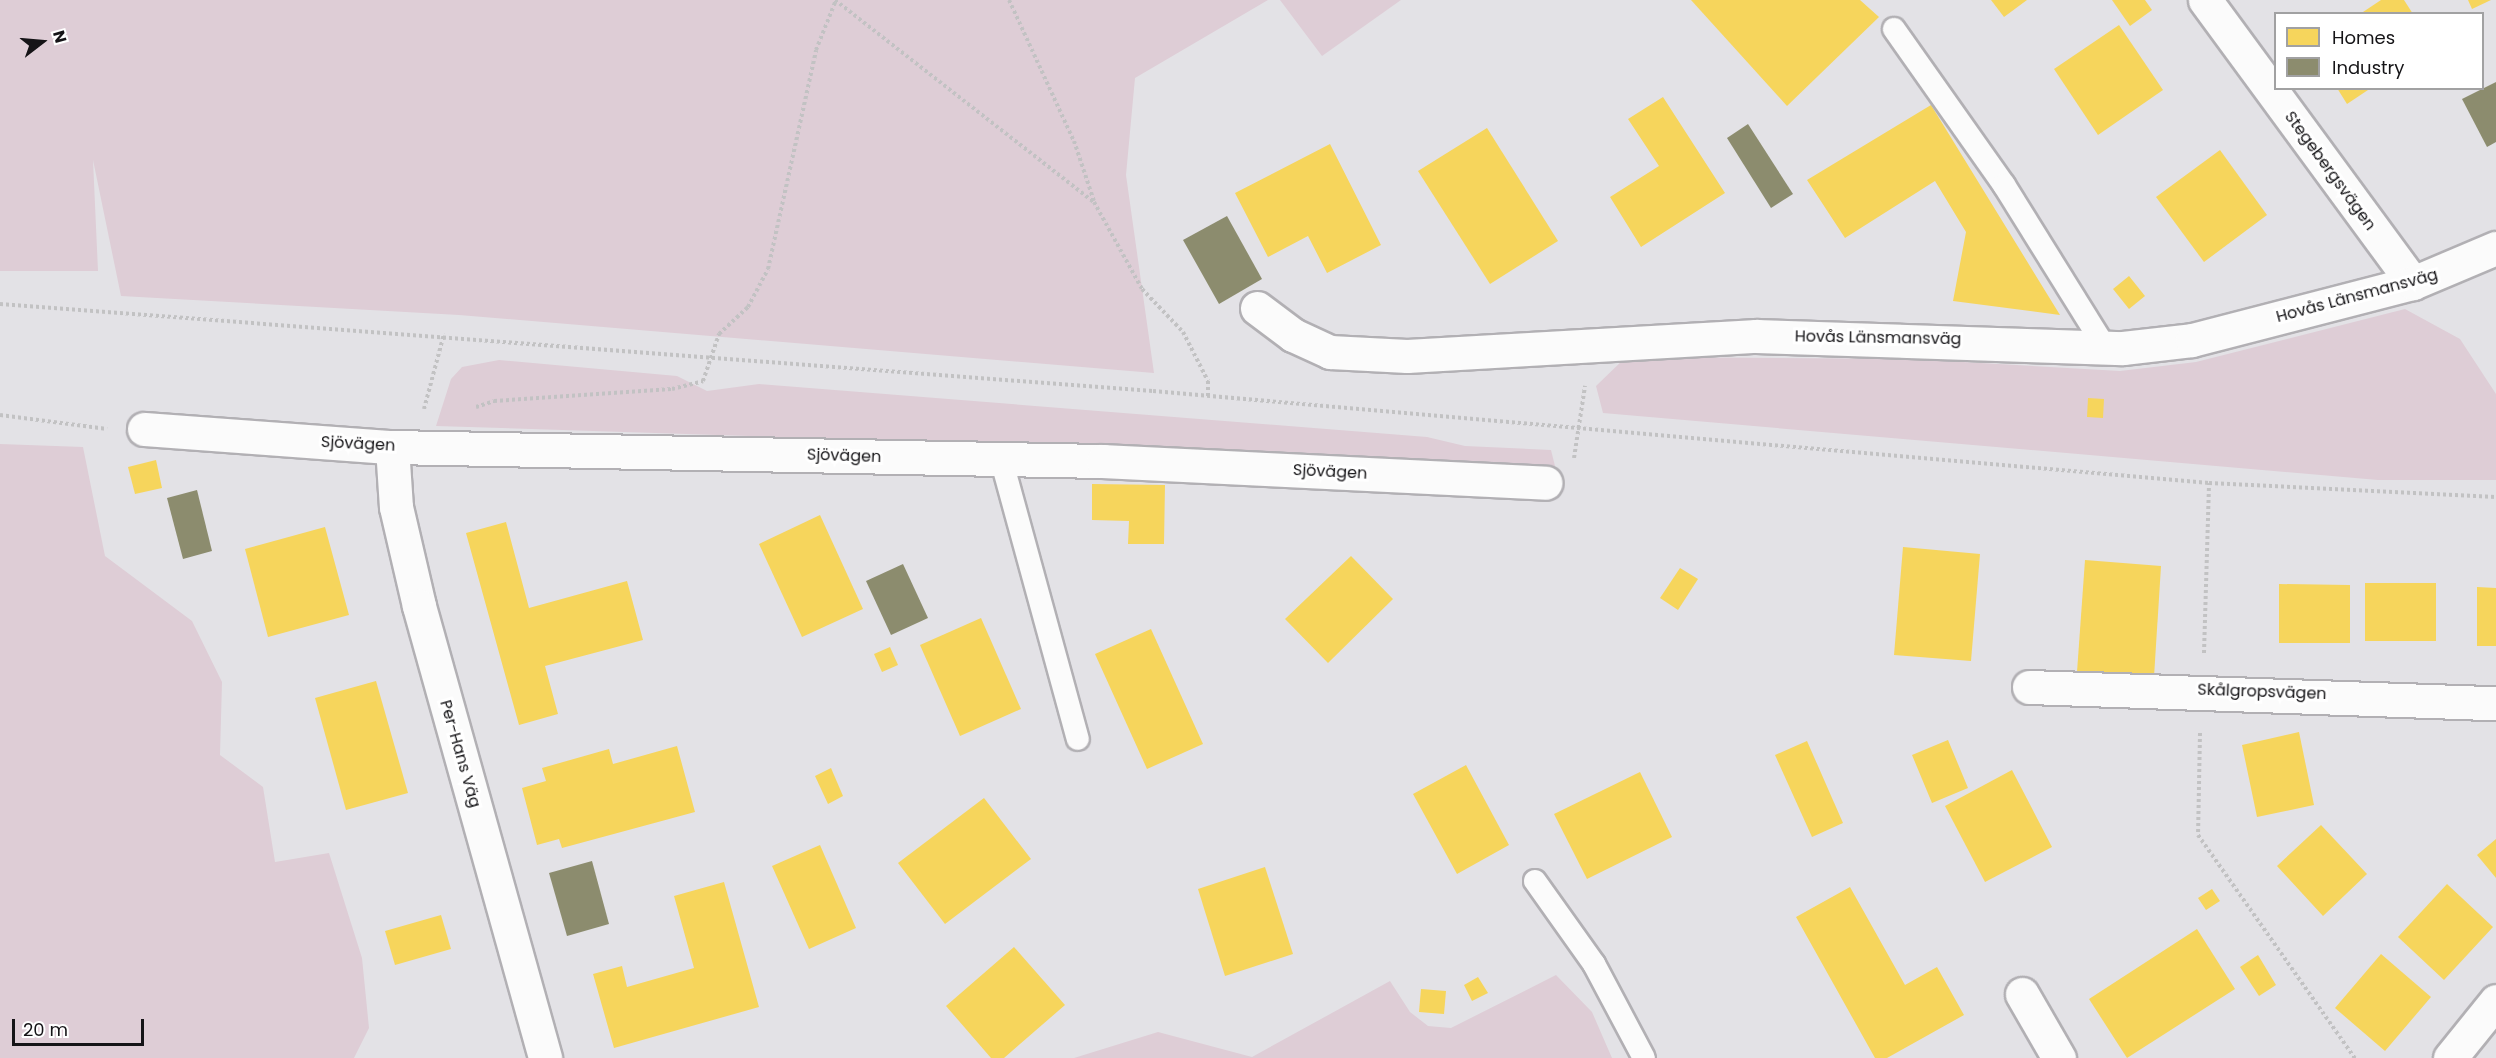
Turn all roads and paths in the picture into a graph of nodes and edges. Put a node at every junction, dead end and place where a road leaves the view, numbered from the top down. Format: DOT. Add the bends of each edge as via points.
graph roads {
  1 [pos="836,0"];
  2 [pos="1009,0"];
  3 [pos="2205,0"];
  4 [pos="1894,29"];
  5 [pos="1095,202"];
  6 [pos="2496,248"];
  7 [pos="2412,284"];
  8 [pos="0,304"];
  9 [pos="1257,308"];
  10 [pos="444,334"];
  11 [pos="1589,343"];
  12 [pos="2105,347"];
  13 [pos="715,356"];
  14 [pos="1208,396"];
  15 [pos="465,411"];
  16 [pos="0,415"];
  17 [pos="1581,428"];
  18 [pos="144,429"];
  19 [pos="406,446"];
  20 [pos="1002,462"];
  21 [pos="1545,483"];
  22 [pos="2209,483"];
  23 [pos="2496,496"];
  24 [pos="2028,687"];
  25 [pos="2203,690"];
  26 [pos="2496,703"];
  27 [pos="1078,739"];
  28 [pos="1535,881"];
  29 [pos="2022,994"];
  30 [pos="2496,1001"];
  31 [pos="545,1058"];
  32 [pos="1644,1058"];
  33 [pos="2059,1058"];
  34 [pos="2355,1058"];
  35 [pos="2450,1058"];
  1 -- 5 [label="path"];
  1 -- 13 [label="path" via="816,50 768,269 748,307 719,334"];
  2 -- 5 [label="path" via="1074,141"];
  3 -- 7 [label="street, Stegebergsvägen"];
  4 -- 12 [label="lane" via="2004,185"];
  5 -- 14 [label="path" via="1142,289 1183,332 1208,381"];
  6 -- 7 [label="street, Hovås Länsmansväg"];
  7 -- 12 [label="street, Hovås Länsmansväg" via="2192,340"];
  8 -- 10 [label="path"];
  9 -- 11 [label="street, Hovås Länsmansväg" via="1293,335 1330,352 1407,356"];
  10 -- 13 [label="path"];
  10 -- 19 [label="path" via="422,415"];
  11 -- 12 [label="street, Hovås Länsmansväg" via="1756,336"];
  11 -- 17 [label="path"];
  13 -- 14 [label="path"];
  13 -- 15 [label="path" via="703,381 672,389 562,393 494,401"];
  14 -- 17 [label="path"];
  16 -- 18 [label="path"];
  17 -- 21 [label="path" via="1579,448 1568,469"];
  17 -- 22 [label="path"];
  18 -- 19 [label="street, Sjövägen"];
  19 -- 20 [label="street, Sjövägen"];
  19 -- 31 [label="street, Per-Hans Väg" via="396,507 419,606"];
  20 -- 21 [label="street, Sjövägen" via="1103,461"];
  20 -- 27 [label="lane"];
  22 -- 23 [label="path"];
  22 -- 25 [label="path"];
  24 -- 25 [label="street, Skålgropsvägen"];
  25 -- 26 [label="street, Skålgropsvägen"];
  25 -- 34 [label="path" via="2198,835"];
  28 -- 32 [label="lane" via="1610,989"];
  29 -- 33 [label="street"];
  30 -- 35 [label="street"];
}
